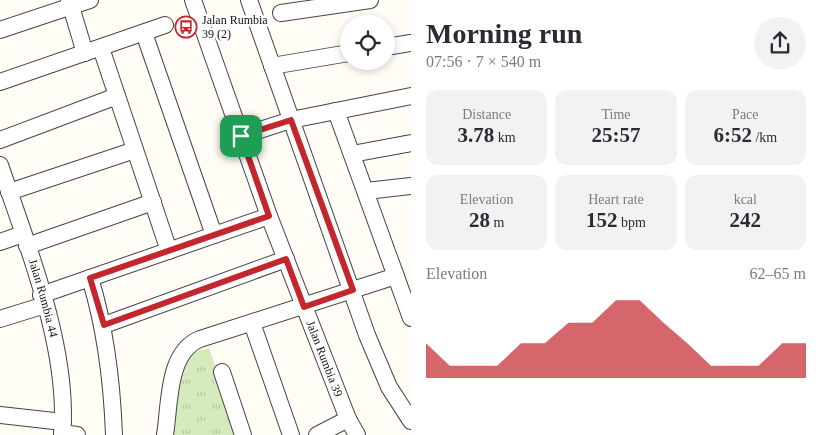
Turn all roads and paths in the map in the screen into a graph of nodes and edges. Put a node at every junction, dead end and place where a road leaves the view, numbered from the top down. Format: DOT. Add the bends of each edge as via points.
graph roads {
  1 [pos="90,0"];
  2 [pos="193,0"];
  3 [pos="249,0"];
  4 [pos="370,0"];
  5 [pos="70,3"];
  6 [pos="336,3"];
  7 [pos="282,13"];
  8 [pos="165,25"];
  9 [pos="0,30"];
  10 [pos="144,33"];
  11 [pos="411,43"];
  12 [pos="395,46"];
  13 [pos="93,50"];
  14 [pos="340,55"];
  15 [pos="272,66"];
  16 [pos="0,82"];
  17 [pos="117,96"];
  18 [pos="411,96"];
  19 [pos="336,111"];
  20 [pos="291,120"];
  21 [pos="241,136"];
  22 [pos="0,140"];
  23 [pos="411,143"];
  24 [pos="135,150"];
  25 [pos="352,154"];
  26 [pos="0,166"];
  27 [pos="411,186"];
  28 [pos="366,191"];
  29 [pos="7,199"];
  30 [pos="153,202"];
  31 [pos="269,216"];
  32 [pos="214,235"];
  33 [pos="25,240"];
  34 [pos="0,242"];
  35 [pos="169,251"];
  36 [pos="286,259"];
  37 [pos="396,276"];
  38 [pos="90,278"];
  39 [pos="353,290"];
  40 [pos="43,300"];
  41 [pos="304,307"];
  42 [pos="411,318"];
  43 [pos="0,319"];
  44 [pos="252,323"];
  45 [pos="104,325"];
  46 [pos="222,372"];
  47 [pos="0,415"];
  48 [pos="348,419"];
  49 [pos="411,421"];
  50 [pos="66,431"];
  51 [pos="114,435"];
  52 [pos="165,435"];
  53 [pos="243,435"];
  54 [pos="291,435"];
  55 [pos="317,435"];
  56 [pos="357,435"];
  1 -- 5 [label="street"];
  2 -- 21 [label="street, Jalan Rumbia 39"];
  3 -- 15 [label="street"];
  4 -- 6 [label="street"];
  5 -- 9 [label="street"];
  5 -- 13 [label="street"];
  6 -- 7 [label="street"];
  8 -- 10 [label="street"];
  10 -- 13 [label="street"];
  10 -- 32 [label="street"];
  11 -- 12 [label="street"];
  13 -- 16 [label="street"];
  13 -- 17 [label="street"];
  14 -- 15 [label="street"];
  15 -- 20 [label="street"];
  17 -- 22 [label="street"];
  17 -- 24 [label="street"];
  18 -- 19 [label="street"];
  19 -- 20 [label="street"];
  19 -- 25 [label="street"];
  20 -- 21 [label="street"];
  20 -- 39 [label="street"];
  21 -- 31 [label="street, Jalan Rumbia 39"];
  23 -- 25 [label="street"];
  24 -- 29 [label="street"];
  24 -- 30 [label="street"];
  25 -- 28 [label="street"];
  26 -- 29 [label="street, Jalan Rumbia 44"];
  27 -- 28 [label="street"];
  28 -- 37 [label="street"];
  29 -- 33 [label="street, Jalan Rumbia 44"];
  30 -- 33 [label="street"];
  30 -- 35 [label="street"];
  31 -- 32 [label="street"];
  31 -- 36 [label="street, Jalan Rumbia 39"];
  32 -- 35 [label="street"];
  33 -- 34 [label="street"];
  33 -- 40 [label="street, Jalan Rumbia 44"];
  35 -- 38 [label="street"];
  36 -- 41 [label="street, Jalan Rumbia 39"];
  36 -- 45 [label="street"];
  37 -- 39 [label="street"];
  37 -- 42 [label="street"];
  38 -- 40 [label="street"];
  38 -- 45 [label="street"];
  39 -- 41 [label="street"];
  39 -- 49 [label="street" via="367,335 389,387"];
  40 -- 43 [label="street"];
  40 -- 50 [label="street, Jalan Rumbia 44" via="59,358"];
  41 -- 44 [label="street"];
  41 -- 48 [label="street, Jalan Rumbia 39"];
  44 -- 52 [label="street" via="192,342 182,351 175,364"];
  44 -- 54 [label="street"];
  45 -- 51 [label="street" via="112,385"];
  46 -- 53 [label="street"];
  47 -- 50 [label="street"];
  48 -- 55 [label="street"];
  48 -- 56 [label="street, Jalan Rumbia 39"];
}
